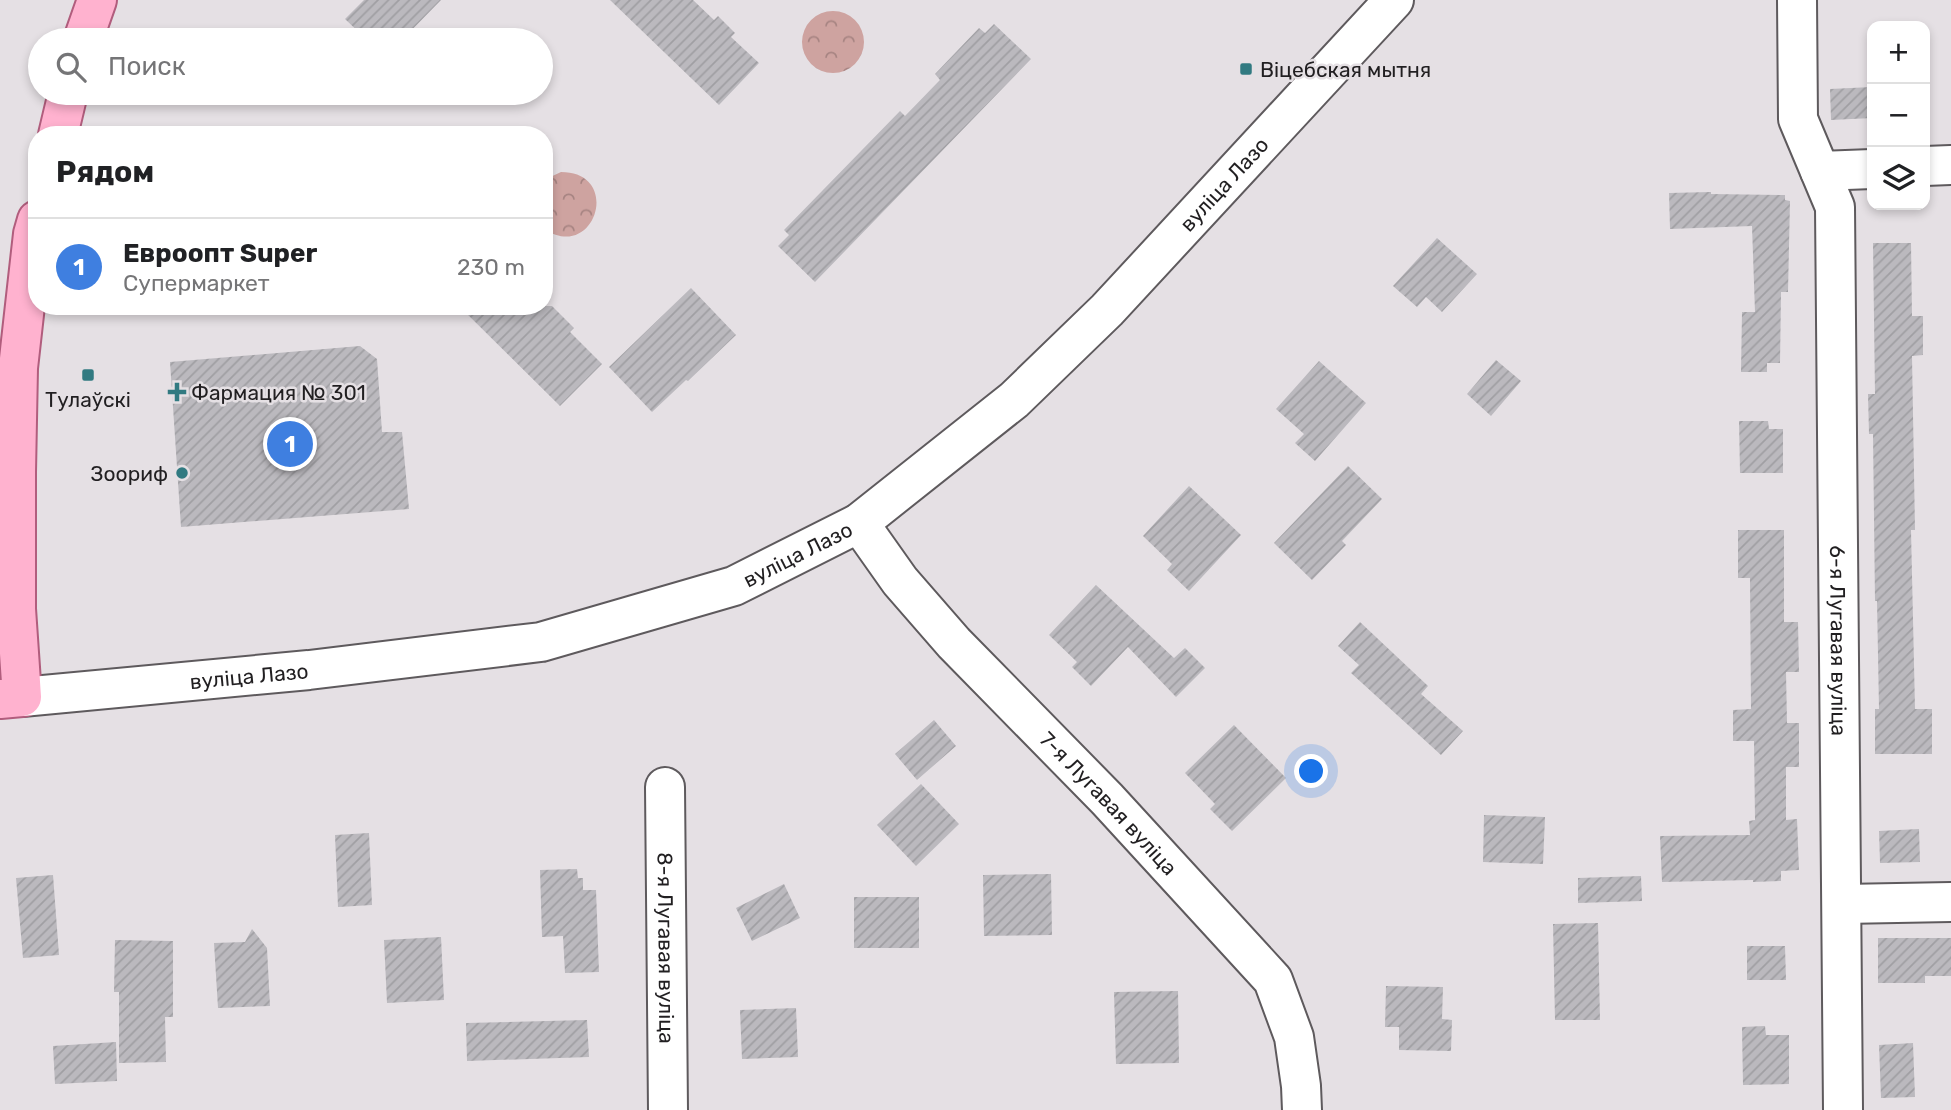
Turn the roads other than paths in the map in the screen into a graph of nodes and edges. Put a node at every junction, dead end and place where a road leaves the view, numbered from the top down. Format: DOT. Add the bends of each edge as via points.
graph roads {
  1 [pos="97,0"];
  2 [pos="1394,0"];
  3 [pos="1797,0"];
  4 [pos="87,28"];
  5 [pos="65,105"];
  6 [pos="60,126"];
  7 [pos="1951,164"];
  8 [pos="1930,166"];
  9 [pos="1867,169"];
  10 [pos="1820,171"];
  11 [pos="28,279"];
  12 [pos="859,523"];
  13 [pos="11,698"];
  14 [pos="665,787"];
  15 [pos="1951,902"];
  16 [pos="1843,904"];
  17 [pos="668,1110"];
  18 [pos="1302,1110"];
  19 [pos="1843,1110"];
  1 -- 4 [label="main road"];
  2 -- 12 [label="street, вуліца Лазо" via="1107,310 1014,400"];
  3 -- 10 [label="street, 6-я Лугавая вуліца" via="1798,119"];
  5 -- 6 [label="main road"];
  7 -- 8 [label="street"];
  9 -- 10 [label="street"];
  10 -- 16 [label="street, 6-я Лугавая вуліца" via="1835,207"];
  11 -- 13 [label="main road" via="18,368"];
  12 -- 13 [label="street, вуліца Лазо" via="734,586 541,642"];
  12 -- 18 [label="street, 7-я Лугавая вуліца" via="900,581 954,643 1107,799 1273,980 1294,1037"];
  14 -- 17 [label="street, 8-я Лугавая вуліца"];
  15 -- 16 [label="street"];
  16 -- 19 [label="street, 6-я Лугавая вуліца"];
}
